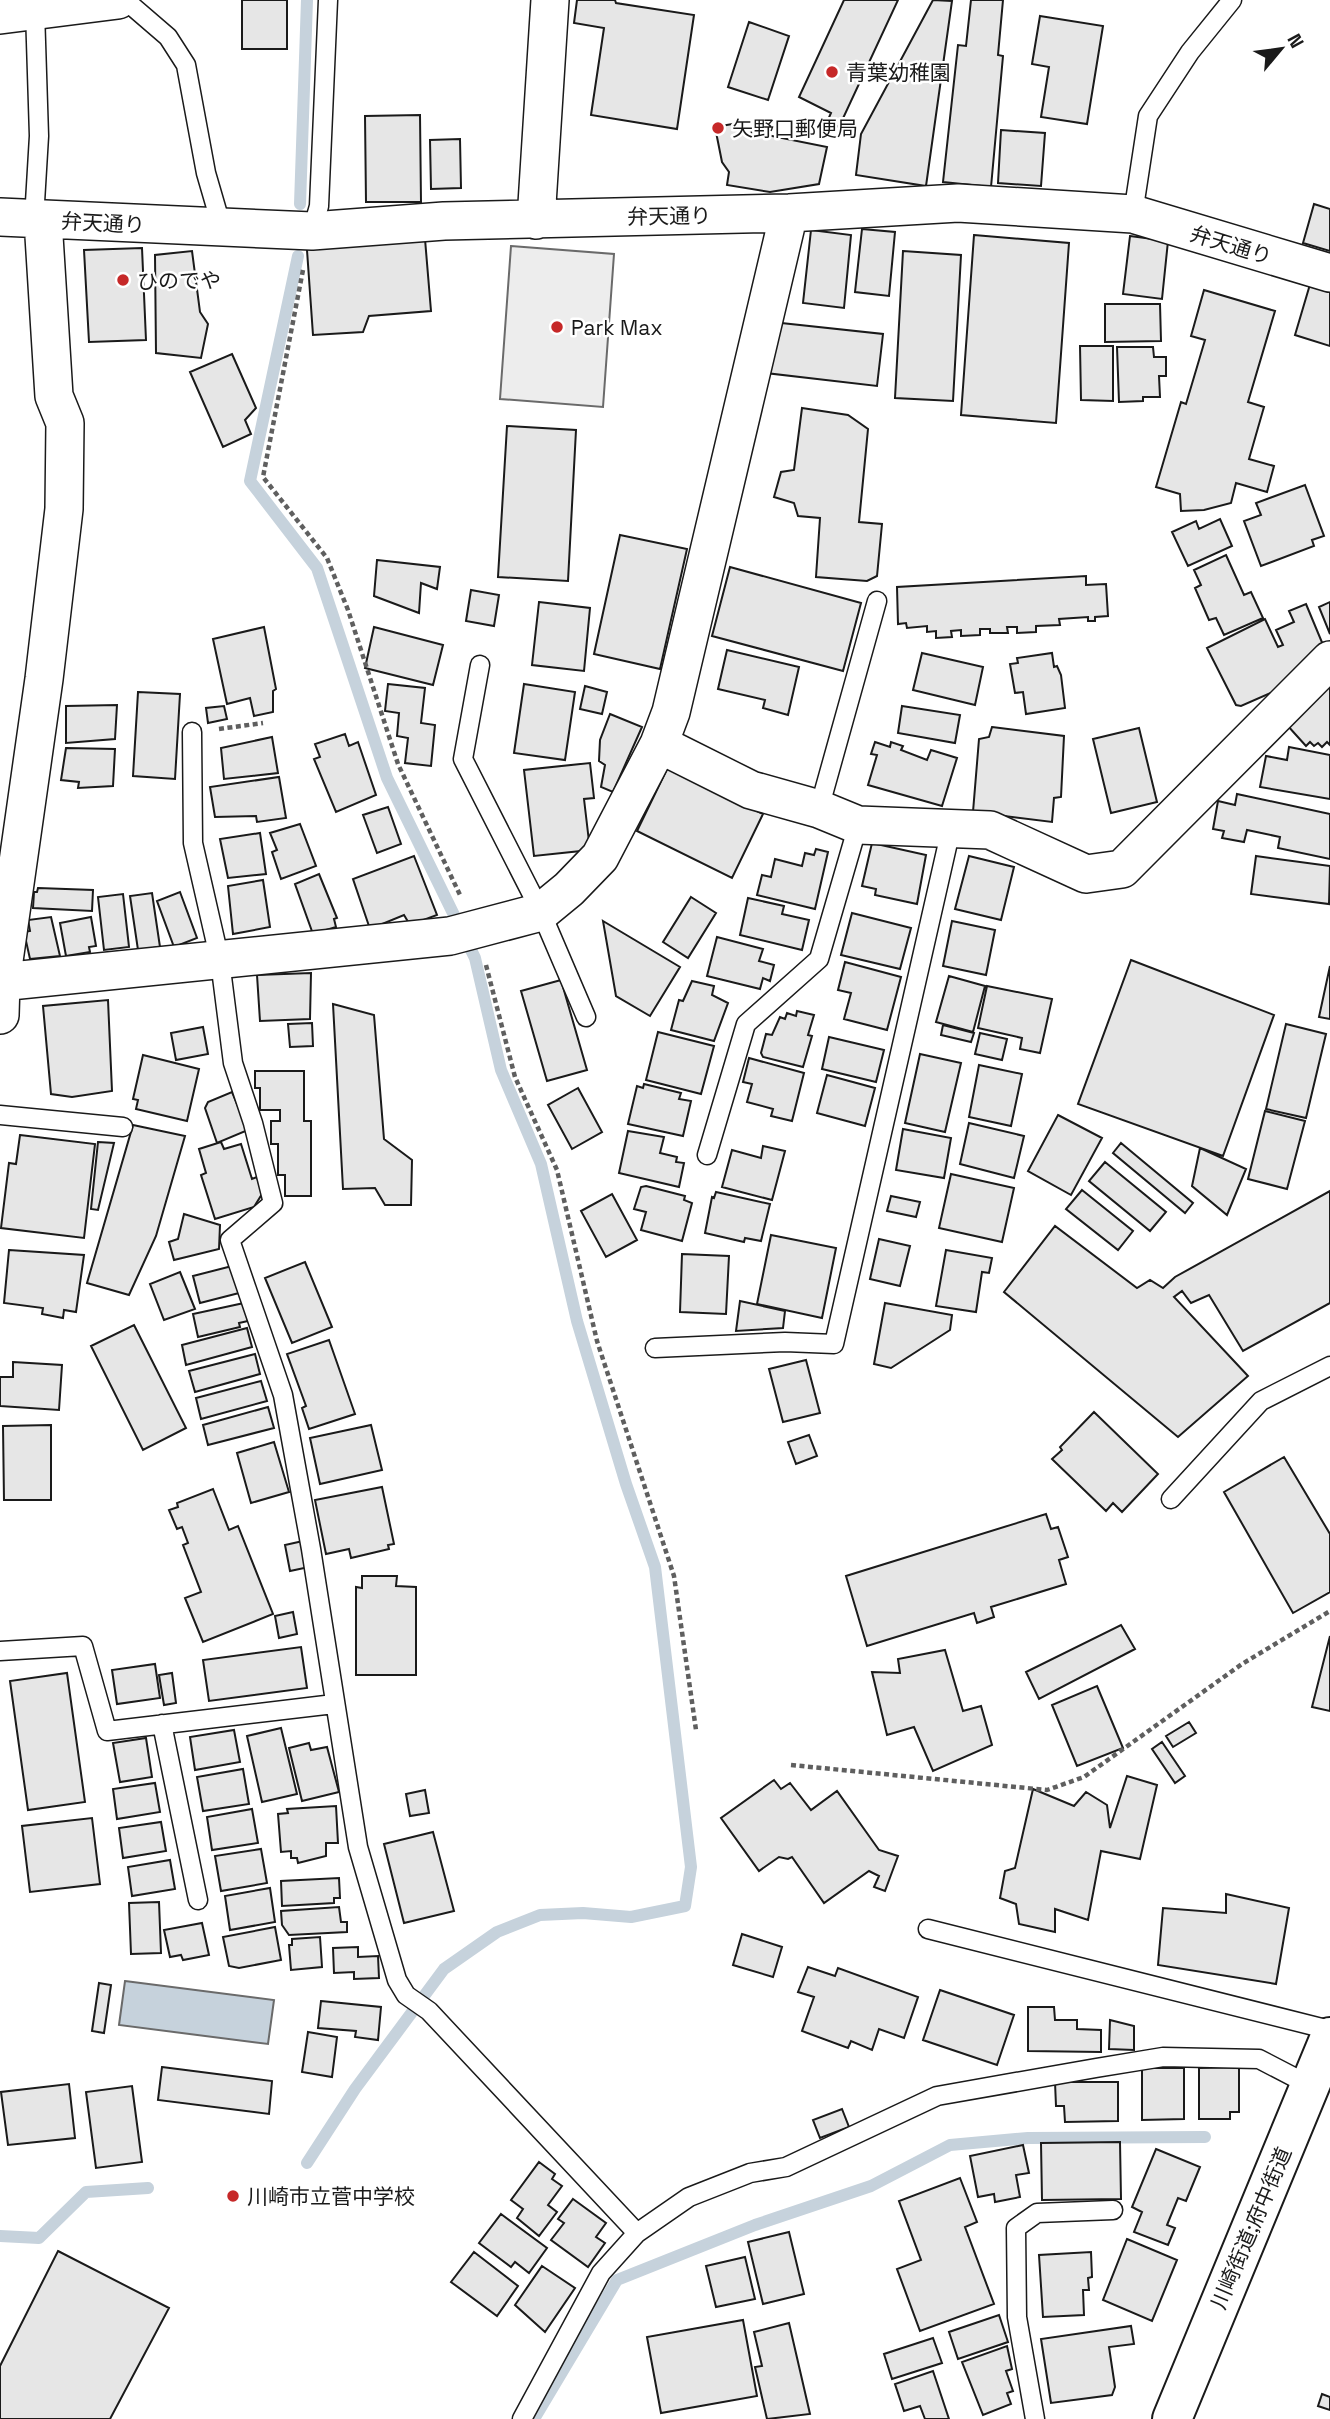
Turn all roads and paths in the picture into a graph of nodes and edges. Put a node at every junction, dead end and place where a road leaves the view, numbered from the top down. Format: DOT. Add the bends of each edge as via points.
graph roads {
  1 [pos="118,0"];
  2 [pos="125,0"];
  3 [pos="328,0"];
  4 [pos="550,0"];
  5 [pos="1232,0"];
  6 [pos="18,13"];
  7 [pos="789,214"];
  8 [pos="1133,215"];
  9 [pos="26,219"];
  10 [pos="536,220"];
  11 [pos="222,228"];
  12 [pos="312,231"];
  13 [pos="1330,273"];
  14 [pos="877,601"];
  15 [pos="1330,660"];
  16 [pos="480,665"];
  17 [pos="263,723"];
  18 [pos="192,732"];
  19 [pos="659,744"];
  20 [pos="819,809"];
  21 [pos="858,825"];
  22 [pos="951,829"];
  23 [pos="541,912"];
  24 [pos="463,932"];
  25 [pos="220,961"];
  26 [pos="0,993"];
  27 [pos="586,1017"];
  28 [pos="0,1115"];
  29 [pos="123,1127"];
  30 [pos="706,1154"];
  31 [pos="655,1348"];
  32 [pos="1330,1366"];
  33 [pos="1171,1499"];
  34 [pos="1330,1611"];
  35 [pos="0,1651"];
  36 [pos="334,1704"];
  37 [pos="162,1724"];
  38 [pos="696,1730"];
  39 [pos="791,1765"];
  40 [pos="198,1900"];
  41 [pos="928,1929"];
  42 [pos="1330,2030"];
  43 [pos="1330,2037"];
  44 [pos="1320,2095"];
  45 [pos="1112,2210"];
  46 [pos="637,2233"];
  47 [pos="522,2419"];
  48 [pos="1035,2419"];
  49 [pos="1172,2419"];
  1 -- 6 [label="street"];
  2 -- 11 [label="lane" via="168,37 186,65 206,173"];
  3 -- 12 [label="lane" via="319,206"];
  4 -- 10 [label="street"];
  5 -- 8 [label="lane" via="1190,51 1148,116"];
  6 -- 9 [label="lane" via="40,136"];
  7 -- 8 [label="street, 弁天通り" via="958,203"];
  7 -- 10 [label="street, 弁天通り"];
  7 -- 19 [label="street" via="671,712"];
  8 -- 13 [label="street, 弁天通り"];
  9 -- 11 [label="street, 弁天通り"];
  9 -- 26 [label="street" via="54,396 65,423 64,509"];
  10 -- 12 [label="street, 弁天通り" via="444,221"];
  11 -- 12 [label="street, 弁天通り"];
  12 -- 24 [label="path" via="306,236 302,289 263,477 327,558 398,764"];
  14 -- 20 [label="lane"];
  15 -- 22 [label="street" via="1122,870 1086,874 990,830"];
  16 -- 23 [label="lane" via="463,759"];
  17 -- 18 [label="path"];
  18 -- 25 [label="lane" via="193,843"];
  19 -- 20 [label="street" via="751,790"];
  19 -- 23 [label="street" via="600,857"];
  20 -- 21 [label="street"];
  21 -- 22 [label="street"];
  21 -- 30 [label="lane" via="819,959 746,1024"];
  22 -- 31 [label="lane" via="834,1344"];
  23 -- 24 [label="street"];
  23 -- 27 [label="lane"];
  24 -- 25 [label="street"];
  24 -- 38 [label="path" via="515,1077 557,1170 597,1341 674,1576"];
  25 -- 26 [label="street"];
  25 -- 36 [label="lane" via="233,1063 273,1203 230,1240 283,1395"];
  28 -- 29 [label="lane"];
  32 -- 33 [label="lane" via="1261,1401"];
  34 -- 39 [label="path" via="1242,1664 1084,1777 1048,1790"];
  35 -- 37 [label="lane" via="83,1646 107,1731"];
  36 -- 37 [label="lane"];
  36 -- 46 [label="lane" via="358,1847 397,1980 406,1995 429,2011"];
  37 -- 40 [label="lane"];
  41 -- 42 [label="lane"];
  43 -- 44 [label="main road, 川崎街道;府中街道"];
  44 -- 46 [label="lane" via="1259,2059 1163,2057 937,2096 786,2167 750,2173 689,2197"];
  44 -- 49 [label="main road, 川崎街道;府中街道"];
  45 -- 48 [label="lane" via="1037,2213 1016,2228 1017,2317"];
  46 -- 47 [label="lane" via="601,2273"];
}
